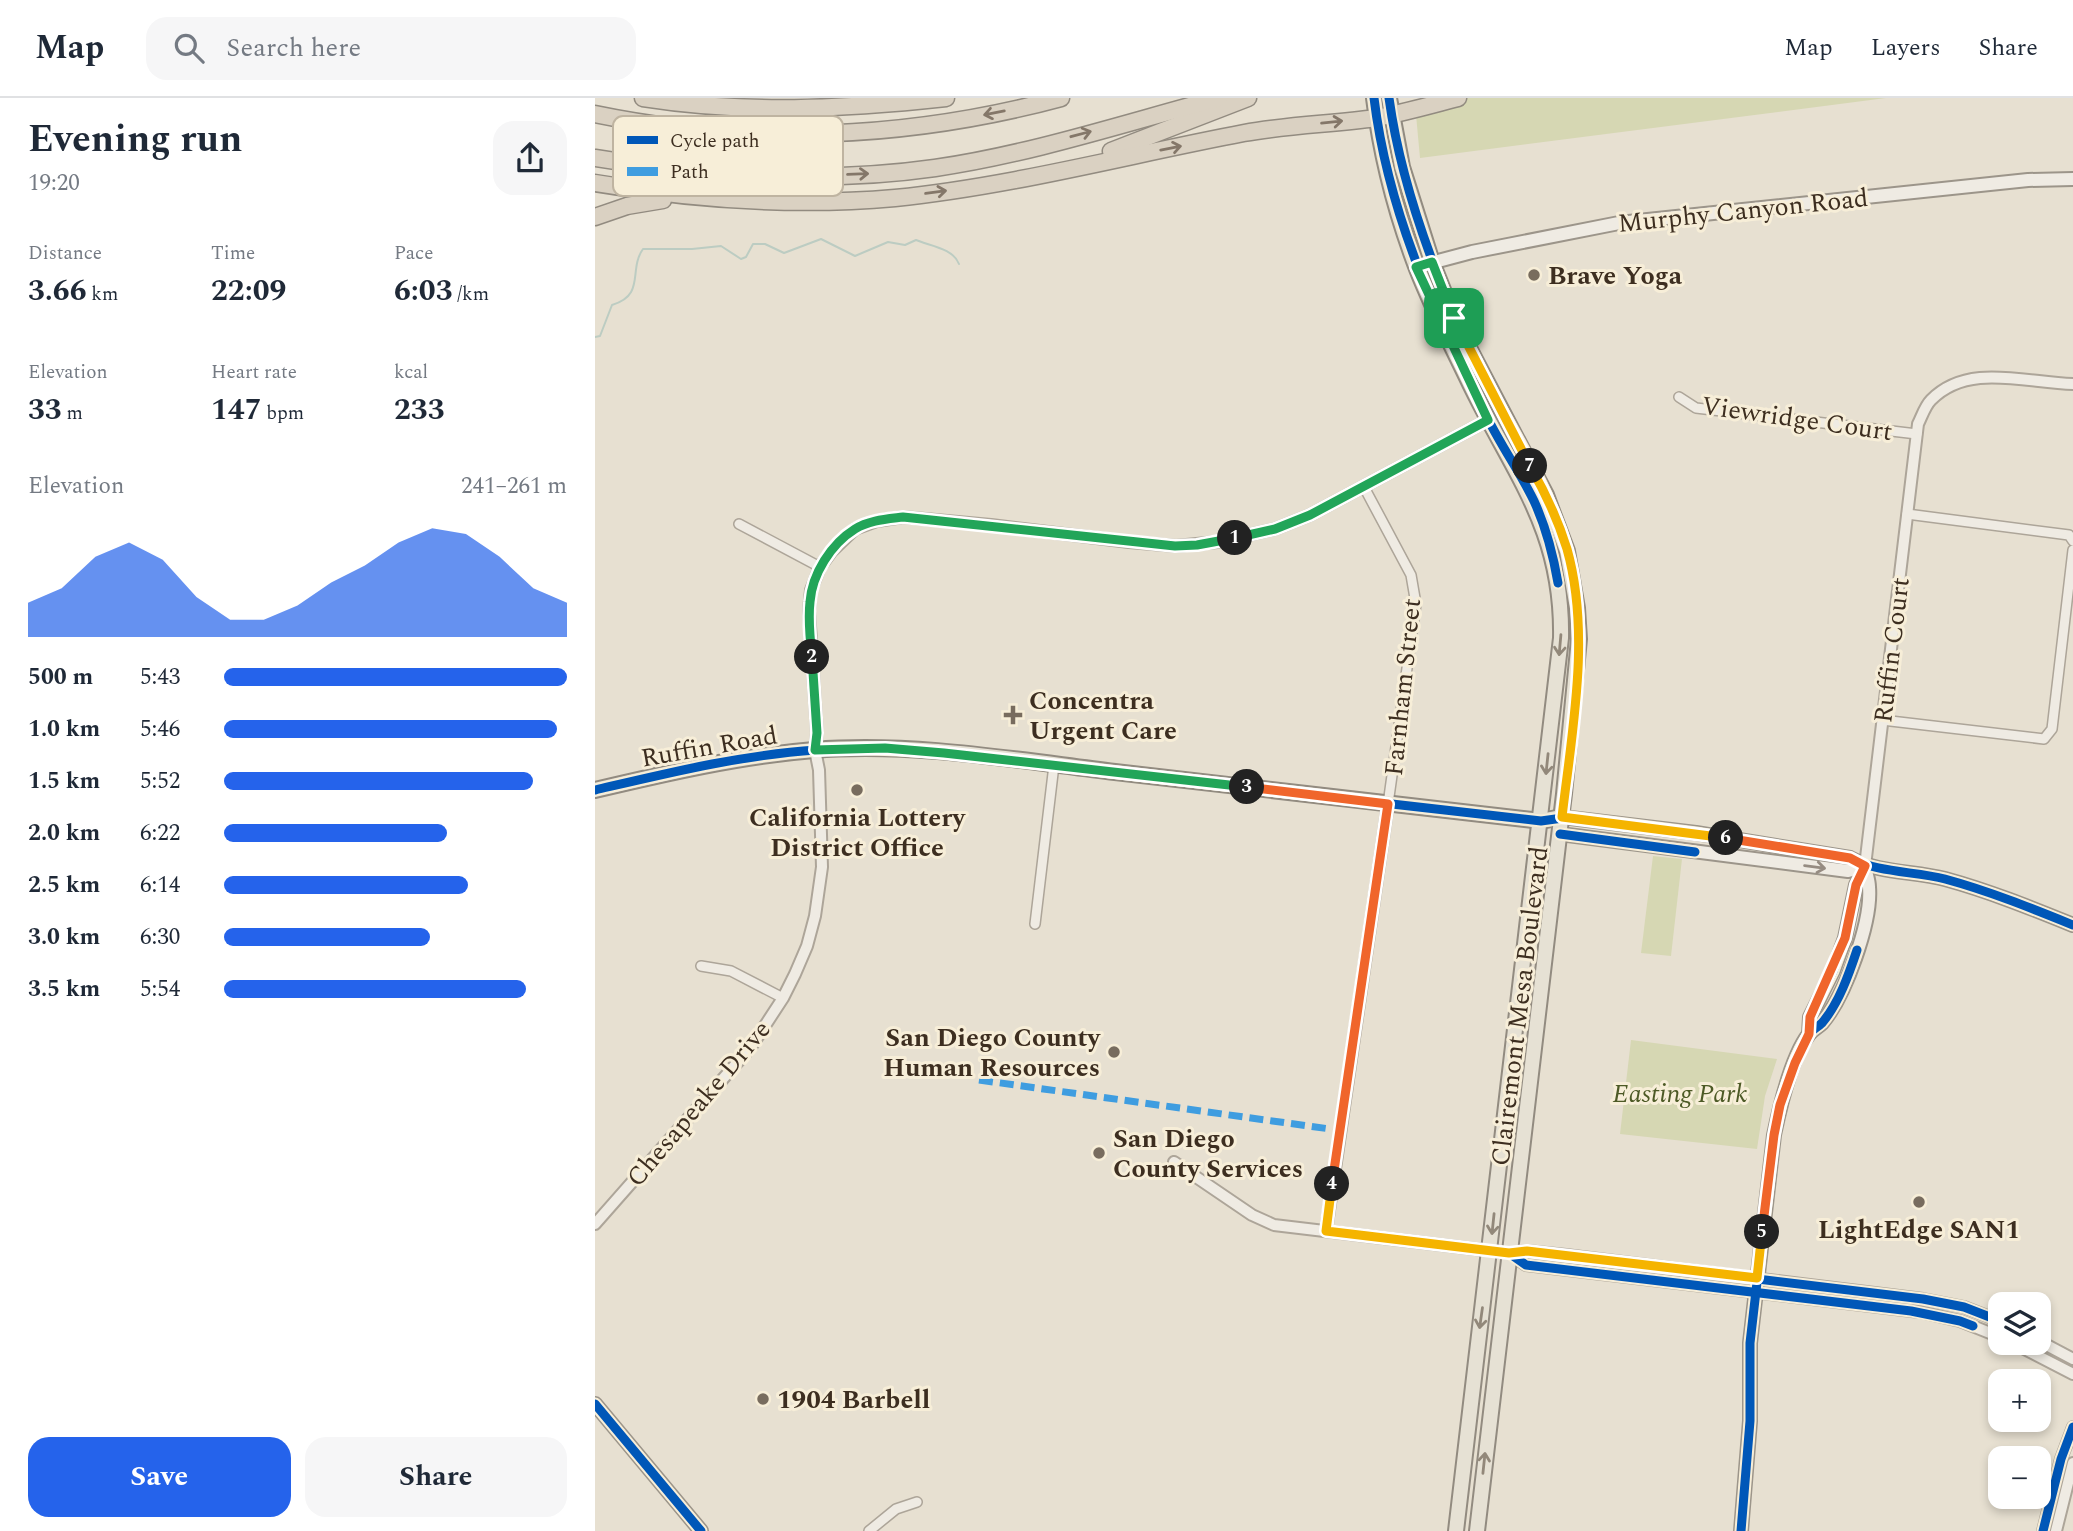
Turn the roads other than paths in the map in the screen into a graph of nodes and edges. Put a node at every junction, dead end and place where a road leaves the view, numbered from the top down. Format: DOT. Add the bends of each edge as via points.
graph roads {
  1 [pos="643,98"];
  2 [pos="689,98"];
  3 [pos="946,98"];
  4 [pos="1061,98"];
  5 [pos="1219,98"];
  6 [pos="1248,98"];
  7 [pos="1374,98"];
  8 [pos="1458,98"];
  9 [pos="744,108"];
  10 [pos="1386,110"];
  11 [pos="595,114"];
  12 [pos="613,117"];
  13 [pos="843,133"];
  14 [pos="595,158"];
  15 [pos="613,160"];
  16 [pos="843,175"];
  17 [pos="2073,179"];
  18 [pos="595,183"];
  19 [pos="984,185"];
  20 [pos="613,186"];
  21 [pos="678,196"];
  22 [pos="697,199"];
  23 [pos="595,217"];
  24 [pos="1432,262"];
  25 [pos="1416,267"];
  26 [pos="2073,384"];
  27 [pos="1679,397"];
  28 [pos="1488,420"];
  29 [pos="1917,434"];
  30 [pos="1364,487"];
  31 [pos="1907,514"];
  32 [pos="739,524"];
  33 [pos="2072,539"];
  34 [pos="2073,550"];
  35 [pos="820,567"];
  36 [pos="1882,720"];
  37 [pos="815,750"];
  38 [pos="1054,765"];
  39 [pos="595,790"];
  40 [pos="1388,804"];
  41 [pos="1562,817"];
  42 [pos="1541,821"];
  43 [pos="1560,834"];
  44 [pos="1865,866"];
  45 [pos="1035,924"];
  46 [pos="2073,925"];
  47 [pos="701,966"];
  48 [pos="783,998"];
  49 [pos="1174,1162"];
  50 [pos="595,1224"];
  51 [pos="1326,1231"];
  52 [pos="1490,1250"];
  53 [pos="1509,1253"];
  54 [pos="1756,1285"];
  55 [pos="1988,1316"];
  56 [pos="1988,1332"];
  57 [pos="2051,1347"];
  58 [pos="2036,1355"];
  59 [pos="2073,1359"];
  60 [pos="2073,1374"];
  61 [pos="595,1404"];
  62 [pos="2073,1427"];
  63 [pos="2073,1463"];
  64 [pos="917,1502"];
  65 [pos="701,1531"];
  66 [pos="869,1531"];
  67 [pos="1456,1531"];
  68 [pos="1476,1531"];
  69 [pos="1741,1531"];
  70 [pos="2043,1531"];
  71 [pos="2056,1531"];
  1 -- 9 [label="highway"];
  2 -- 9 [label="highway"];
  3 -- 9 [label="highway" via="827,109"];
  4 -- 13 [label="highway, one-way" via="961,120"];
  16 -- 5 [label="highway, one-way" via="920,170 993,158"];
  6 -- 19 [label="highway" via="1127,146"];
  7 -- 10 [label="main road, Clairemont Mesa Boulevard"];
  8 -- 10 [label="highway"];
  19 -- 10 [label="highway, one-way"];
  10 -- 24 [label="main road, Clairemont Mesa Boulevard"];
  10 -- 25 [label="main road, Clairemont Mesa Boulevard" via="1386,170"];
  12 -- 11 [label="highway, one-way"];
  14 -- 15 [label="highway, one-way"];
  17 -- 24 [label="main road, Murphy Canyon Road" via="1619,223"];
  18 -- 20 [label="highway"];
  22 -- 19 [label="highway, one-way" via="865,200"];
  21 -- 22 [label="highway"];
  22 -- 23 [label="highway" via="652,201"];
  24 -- 25 [label="main road, Murphy Canyon Road"];
  24 -- 41 [label="main road, Clairemont Mesa Boulevard" via="1463,339 1546,495 1567,551 1579,639"];
  25 -- 28 [label="main road, Clairemont Mesa Boulevard"];
  26 -- 29 [label="street, Ruffin Court" via="1978,377 1962,380 1931,400"];
  27 -- 29 [label="street, Viewridge Court" via="1696,408"];
  28 -- 30 [label="street, Chesapeake Drive"];
  28 -- 42 [label="main road, Clairemont Mesa Boulevard, one-way" via="1533,501 1552,552 1559,591 1561,638"];
  29 -- 31 [label="street, Ruffin Court"];
  30 -- 35 [label="street, Chesapeake Drive" via="1275,529 1197,545 903,517 877,520 855,529"];
  30 -- 40 [label="street, Farnham Street" via="1411,575 1416,604"];
  31 -- 33 [label="street" via="2069,535"];
  31 -- 36 [label="street, Ruffin Court"];
  32 -- 35 [label="street"];
  34 -- 36 [label="street" via="2052,729 2044,739"];
  35 -- 37 [label="street, Chesapeake Drive" via="809,611"];
  36 -- 44 [label="street, Ruffin Court"];
  37 -- 38 [label="main road, Ruffin Road" via="885,748"];
  37 -- 39 [label="main road, Ruffin Road" via="708,764"];
  37 -- 48 [label="street, Chesapeake Drive" via="823,867 807,946"];
  38 -- 40 [label="main road, Ruffin Road"];
  38 -- 45 [label="street"];
  40 -- 42 [label="main road, Ruffin Road"];
  40 -- 51 [label="street, Farnham Street"];
  41 -- 42 [label="main road, Ruffin Road"];
  41 -- 43 [label="main road, Clairemont Mesa Boulevard"];
  41 -- 44 [label="main road, Ruffin Road" via="1850,858"];
  42 -- 43 [label="main road, Ruffin Road"];
  42 -- 52 [label="main road, Clairemont Mesa Boulevard, one-way"];
  43 -- 44 [label="main road, Ruffin Road, one-way" via="1848,871"];
  43 -- 53 [label="main road, Clairemont Mesa Boulevard"];
  44 -- 46 [label="main road, Ruffin Road" via="1941,878"];
  44 -- 54 [label="main road" via="1870,888 1860,944 1835,1001 1809,1034 1780,1105"];
  47 -- 48 [label="street" via="730,971"];
  48 -- 50 [label="street, Chesapeake Drive" via="751,1047"];
  49 -- 51 [label="street" via="1263,1221"];
  51 -- 52 [label="street"];
  52 -- 53 [label="street"];
  52 -- 67 [label="main road, Clairemont Mesa Boulevard, one-way"];
  53 -- 54 [label="street" via="1526,1265"];
  68 -- 53 [label="main road, Clairemont Mesa Boulevard, one-way"];
  54 -- 55 [label="street" via="1923,1299"];
  54 -- 56 [label="street" via="1920,1312"];
  54 -- 69 [label="main road"];
  57 -- 59 [label="street"];
  58 -- 60 [label="street"];
  61 -- 65 [label="main road"];
  62 -- 70 [label="street"];
  63 -- 71 [label="street"];
  64 -- 66 [label="street" via="896,1509"];
}
